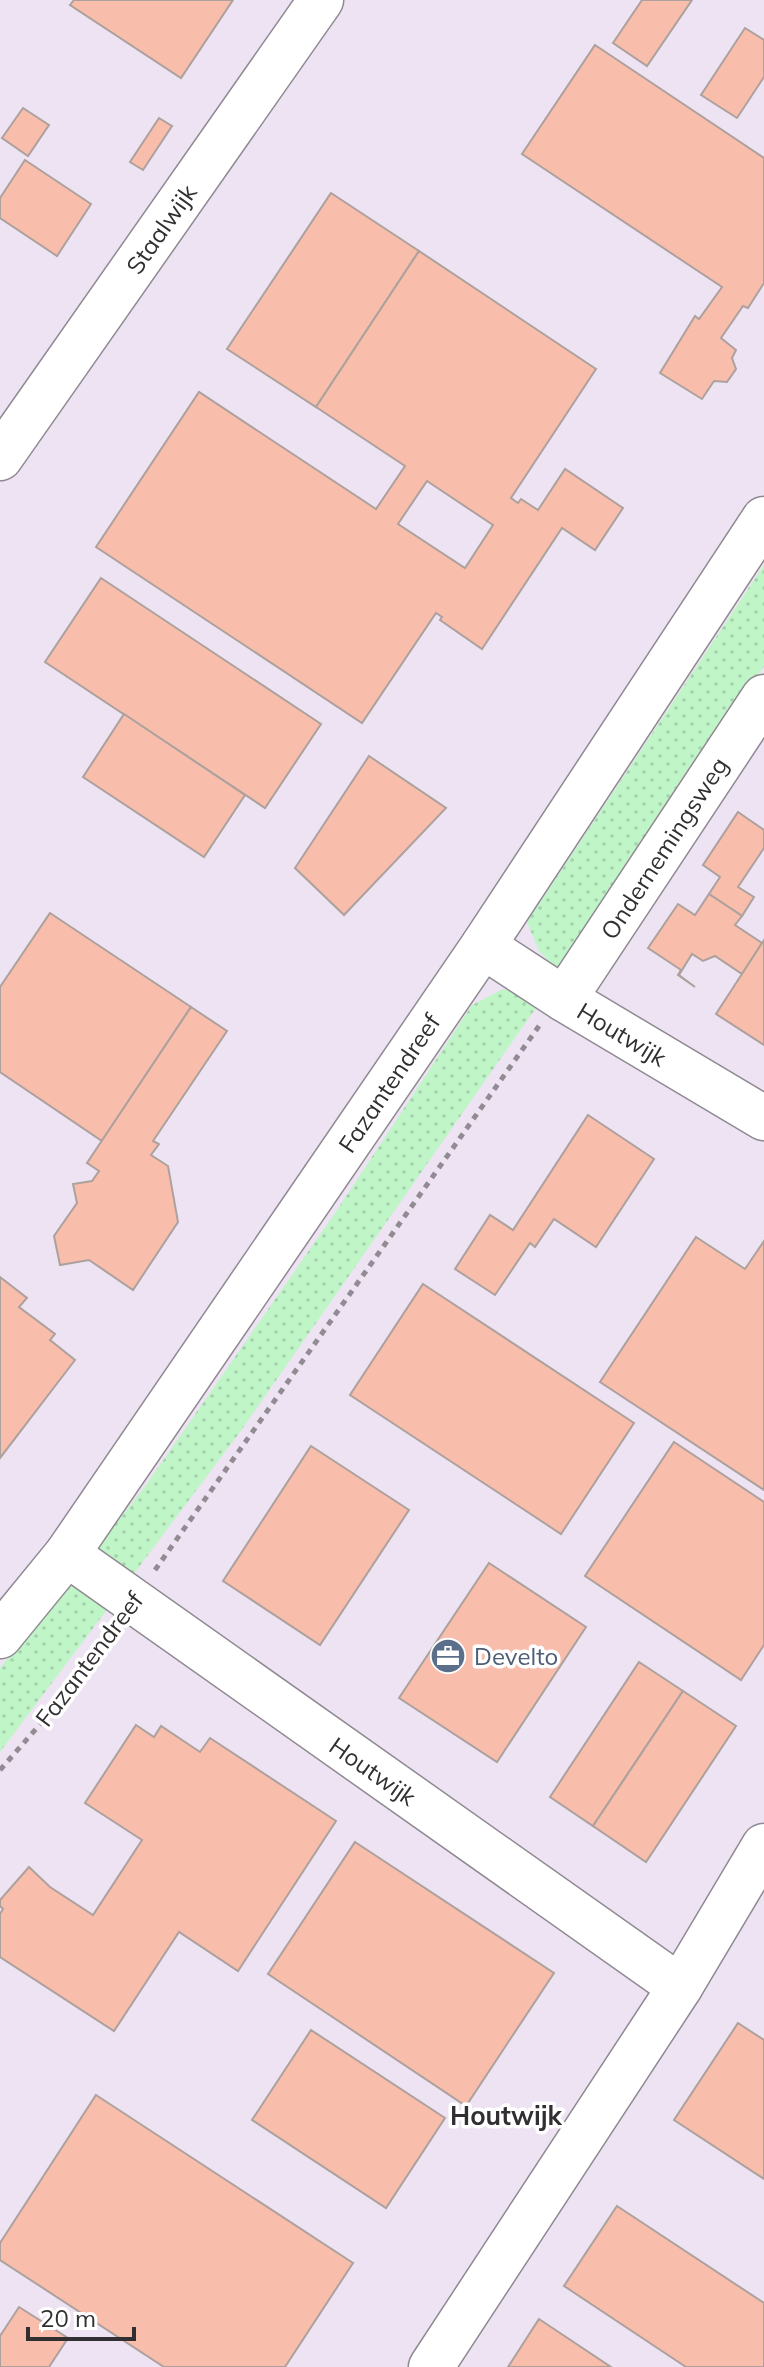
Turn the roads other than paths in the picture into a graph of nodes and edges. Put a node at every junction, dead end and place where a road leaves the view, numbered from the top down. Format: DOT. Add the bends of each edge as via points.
graph roads {
  1 [pos="321,0"];
  2 [pos="0,458"];
  3 [pos="764,519"];
  4 [pos="764,697"];
  5 [pos="483,946"];
  6 [pos="564,999"];
  7 [pos="764,1118"];
  8 [pos="67,1554"];
  9 [pos="0,1636"];
  10 [pos="764,1846"];
  11 [pos="680,1987"];
  12 [pos="431,2367"];
  1 -- 2 [label="street, Staalwijk"];
  3 -- 5 [label="street, Fazantendreef"];
  4 -- 6 [label="street, Ondernemingsweg"];
  5 -- 6 [label="street, Houtwijk"];
  5 -- 8 [label="street, Fazantendreef"];
  6 -- 7 [label="street, Houtwijk"];
  8 -- 9 [label="street, Fazantendreef"];
  8 -- 11 [label="street, Houtwijk"];
  10 -- 11 [label="street"];
  11 -- 12 [label="street"];
}
